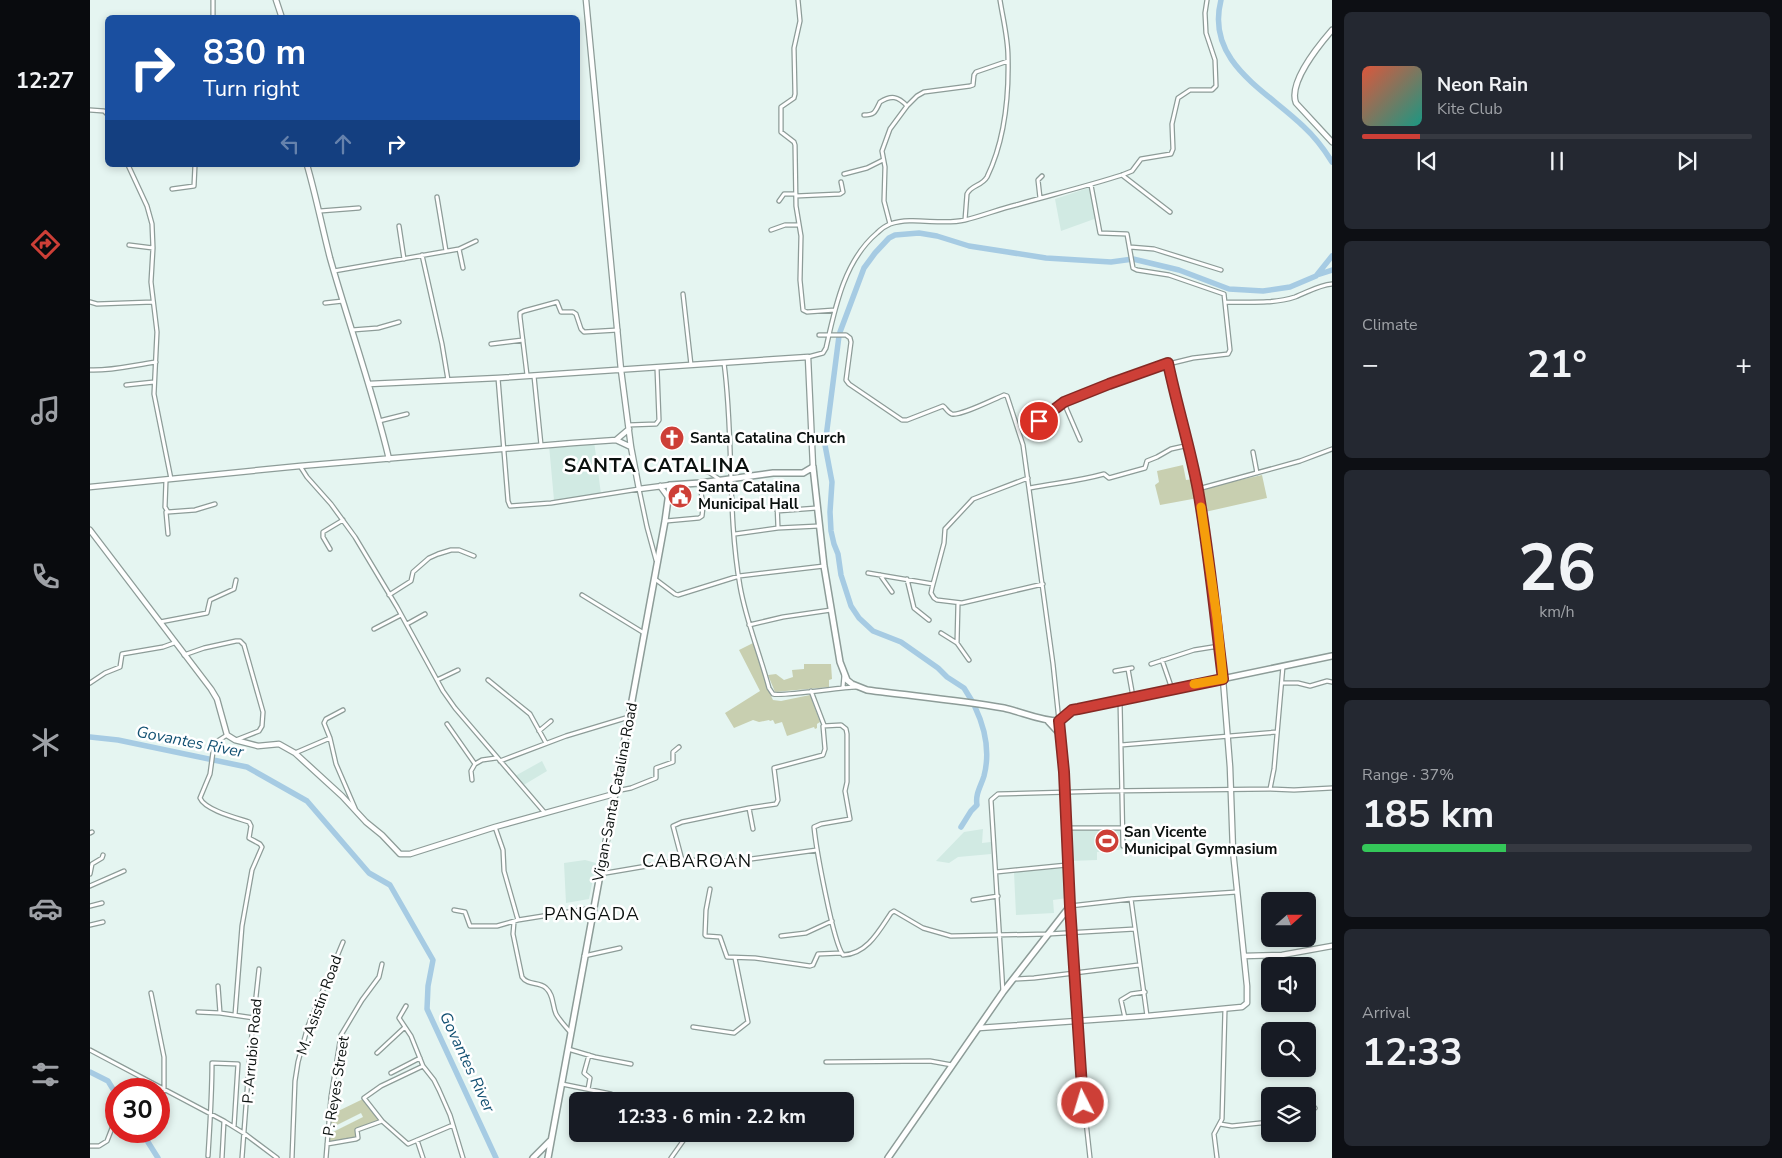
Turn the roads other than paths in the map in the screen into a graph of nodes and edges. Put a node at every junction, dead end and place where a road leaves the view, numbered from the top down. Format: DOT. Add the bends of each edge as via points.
graph roads {
  1 [pos="214,0"];
  2 [pos="276,0"];
  3 [pos="586,0"];
  4 [pos="798,0"];
  5 [pos="1000,0"];
  6 [pos="1207,0"];
  7 [pos="213,15"];
  8 [pos="281,15"];
  9 [pos="1332,30"];
  10 [pos="1008,61"];
  11 [pos="907,106"];
  12 [pos="90,110"];
  13 [pos="105,113"];
  14 [pos="864,115"];
  15 [pos="1332,142"];
  16 [pos="883,160"];
  17 [pos="129,167"];
  18 [pos="195,167"];
  19 [pos="308,167"];
  20 [pos="844,174"];
  21 [pos="1042,176"];
  22 [pos="1122,176"];
  23 [pos="841,182"];
  24 [pos="1091,185"];
  25 [pos="172,189"];
  26 [pos="796,195"];
  27 [pos="438,196"];
  28 [pos="1040,198"];
  29 [pos="779,201"];
  30 [pos="359,208"];
  31 [pos="320,211"];
  32 [pos="1170,212"];
  33 [pos="965,220"];
  34 [pos="890,224"];
  35 [pos="799,225"];
  36 [pos="398,226"];
  37 [pos="771,230"];
  38 [pos="476,241"];
  39 [pos="130,245"];
  40 [pos="1130,247"];
  41 [pos="153,248"];
  42 [pos="459,249"];
  43 [pos="446,251"];
  44 [pos="422,255"];
  45 [pos="404,259"];
  46 [pos="463,268"];
  47 [pos="1221,270"];
  48 [pos="334,271"];
  49 [pos="1332,284"];
  50 [pos="683,294"];
  51 [pos="343,301"];
  52 [pos="90,302"];
  53 [pos="153,302"];
  54 [pos="1225,302"];
  55 [pos="325,303"];
  56 [pos="835,310"];
  57 [pos="399,322"];
  58 [pos="351,330"];
  59 [pos="618,330"];
  60 [pos="829,334"];
  61 [pos="819,335"];
  62 [pos="523,340"];
  63 [pos="492,344"];
  64 [pos="808,357"];
  65 [pos="156,362"];
  66 [pos="724,363"];
  67 [pos="1168,363"];
  68 [pos="691,365"];
  69 [pos="657,368"];
  70 [pos="90,370"];
  71 [pos="622,370"];
  72 [pos="527,375"];
  73 [pos="534,376"];
  74 [pos="498,378"];
  75 [pos="448,380"];
  76 [pos="154,382"];
  77 [pos="369,384"];
  78 [pos="126,385"];
  79 [pos="1064,402"];
  80 [pos="407,414"];
  81 [pos="379,421"];
  82 [pos="1039,421"];
  83 [pos="629,427"];
  84 [pos="616,440"];
  85 [pos="1080,440"];
  86 [pos="541,445"];
  87 [pos="1189,445"];
  88 [pos="631,447"];
  89 [pos="503,449"];
  90 [pos="1332,449"];
  91 [pos="1253,452"];
  92 [pos="389,459"];
  93 [pos="300,466"];
  94 [pos="691,466"];
  95 [pos="813,467"];
  96 [pos="803,472"];
  97 [pos="1257,473"];
  98 [pos="730,478"];
  99 [pos="1028,478"];
  100 [pos="169,479"];
  101 [pos="814,479"];
  102 [pos="720,480"];
  103 [pos="700,483"];
  104 [pos="670,485"];
  105 [pos="660,486"];
  106 [pos="90,487"];
  107 [pos="1030,488"];
  108 [pos="1198,489"];
  109 [pos="639,490"];
  110 [pos="668,497"];
  111 [pos="215,504"];
  112 [pos="777,504"];
  113 [pos="817,508"];
  114 [pos="166,511"];
  115 [pos="777,511"];
  116 [pos="343,520"];
  117 [pos="665,521"];
  118 [pos="820,526"];
  119 [pos="778,528"];
  120 [pos="90,530"];
  121 [pos="168,534"];
  122 [pos="735,534"];
  123 [pos="330,549"];
  124 [pos="474,556"];
  125 [pos="657,563"];
  126 [pos="824,566"];
  127 [pos="868,573"];
  128 [pos="880,574"];
  129 [pos="739,576"];
  130 [pos="654,578"];
  131 [pos="907,579"];
  132 [pos="236,580"];
  133 [pos="933,584"];
  134 [pos="1043,584"];
  135 [pos="892,592"];
  136 [pos="389,595"];
  137 [pos="582,595"];
  138 [pos="958,603"];
  139 [pos="831,610"];
  140 [pos="424,614"];
  141 [pos="402,615"];
  142 [pos="929,620"];
  143 [pos="159,622"];
  144 [pos="407,624"];
  145 [pos="749,625"];
  146 [pos="374,629"];
  147 [pos="644,633"];
  148 [pos="941,633"];
  149 [pos="174,643"];
  150 [pos="957,643"];
  151 [pos="1219,646"];
  152 [pos="183,655"];
  153 [pos="1332,656"];
  154 [pos="969,660"];
  155 [pos="1162,660"];
  156 [pos="1150,664"];
  157 [pos="1283,666"];
  158 [pos="458,670"];
  159 [pos="1114,671"];
  160 [pos="844,674"];
  161 [pos="1223,679"];
  162 [pos="437,680"];
  163 [pos="488,680"];
  164 [pos="1332,682"];
  165 [pos="90,683"];
  166 [pos="1282,683"];
  167 [pos="856,686"];
  168 [pos="843,687"];
  169 [pos="1172,689"];
  170 [pos="811,691"];
  171 [pos="1132,697"];
  172 [pos="1120,700"];
  173 [pos="343,710"];
  174 [pos="629,717"];
  175 [pos="551,721"];
  176 [pos="1048,721"];
  177 [pos="1059,721"];
  178 [pos="447,724"];
  179 [pos="824,725"];
  180 [pos="539,731"];
  181 [pos="1276,732"];
  182 [pos="227,735"];
  183 [pos="1061,735"];
  184 [pos="1227,736"];
  185 [pos="330,738"];
  186 [pos="236,740"];
  187 [pos="546,743"];
  188 [pos="1121,745"];
  189 [pos="679,747"];
  190 [pos="295,753"];
  191 [pos="497,758"];
  192 [pos="500,761"];
  193 [pos="475,764"];
  194 [pos="472,780"];
  195 [pos="1332,788"];
  196 [pos="1231,789"];
  197 [pos="1270,789"];
  198 [pos="1122,791"];
  199 [pos="615,792"];
  200 [pos="1064,792"];
  201 [pos="749,808"];
  202 [pos="356,811"];
  203 [pos="545,813"];
  204 [pos="495,828"];
  205 [pos="1066,828"];
  206 [pos="1122,828"];
  207 [pos="753,829"];
  208 [pos="1123,846"];
  209 [pos="817,850"];
  210 [pos="103,854"];
  211 [pos="682,860"];
  212 [pos="1068,866"];
  213 [pos="124,871"];
  214 [pos="996,872"];
  215 [pos="90,874"];
  216 [pos="599,874"];
  217 [pos="90,886"];
  218 [pos="710,889"];
  219 [pos="1237,892"];
  220 [pos="998,896"];
  221 [pos="1131,899"];
  222 [pos="973,900"];
  223 [pos="102,903"];
  224 [pos="90,906"];
  225 [pos="1070,906"];
  226 [pos="593,908"];
  227 [pos="454,910"];
  228 [pos="516,921"];
  229 [pos="832,921"];
  230 [pos="103,922"];
  231 [pos="90,925"];
  232 [pos="1134,929"];
  233 [pos="1072,932"];
  234 [pos="1000,934"];
  235 [pos="1048,934"];
  236 [pos="781,936"];
  237 [pos="343,942"];
  238 [pos="1332,946"];
  239 [pos="620,948"];
  240 [pos="842,953"];
  241 [pos="584,956"];
  242 [pos="1244,956"];
  243 [pos="735,958"];
  244 [pos="382,964"];
  245 [pos="1139,965"];
  246 [pos="259,969"];
  247 [pos="1074,973"];
  248 [pos="1014,978"];
  249 [pos="218,986"];
  250 [pos="1003,992"];
  251 [pos="1145,992"];
  252 [pos="151,993"];
  253 [pos="406,1006"];
  254 [pos="1225,1008"];
  255 [pos="198,1012"];
  256 [pos="220,1013"];
  257 [pos="235,1015"];
  258 [pos="1147,1016"];
  259 [pos="254,1018"];
  260 [pos="1125,1018"];
  261 [pos="1077,1021"];
  262 [pos="405,1027"];
  263 [pos="693,1027"];
  264 [pos="979,1028"];
  265 [pos="571,1033"];
  266 [pos="568,1049"];
  267 [pos="90,1050"];
  268 [pos="377,1053"];
  269 [pos="589,1055"];
  270 [pos="420,1058"];
  271 [pos="826,1062"];
  272 [pos="631,1064"];
  273 [pos="953,1065"];
  274 [pos="423,1066"];
  275 [pos="391,1073"];
  276 [pos="141,1078"];
  277 [pos="164,1078"];
  278 [pos="562,1084"];
  279 [pos="588,1089"];
  280 [pos="602,1092"];
  281 [pos="170,1094"];
  282 [pos="210,1114"];
  283 [pos="382,1121"];
  284 [pos="224,1122"];
  285 [pos="1261,1123"];
  286 [pos="1220,1124"];
  287 [pos="453,1125"];
  288 [pos="234,1127"];
  289 [pos="245,1134"];
  290 [pos="417,1140"];
  291 [pos="551,1140"];
  292 [pos="682,1142"];
  293 [pos="106,1143"];
  294 [pos="327,1144"];
  295 [pos="90,1146"];
  296 [pos="538,1153"];
  297 [pos="208,1156"];
  298 [pos="222,1158"];
  299 [pos="242,1158"];
  300 [pos="277,1158"];
  301 [pos="292,1158"];
  302 [pos="326,1158"];
  303 [pos="422,1158"];
  304 [pos="463,1158"];
  305 [pos="533,1158"];
  306 [pos="547,1158"];
  307 [pos="671,1158"];
  308 [pos="888,1158"];
  309 [pos="1090,1158"];
  310 [pos="1217,1158"];
  1 -- 7 [label="street"];
  2 -- 8 [label="street"];
  3 -- 59 [label="street"];
  4 -- 26 [label="street" via="800,21 794,48 795,94 782,105 781,110 782,132 795,145"];
  5 -- 10 [label="street"];
  6 -- 22 [label="street" via="1206,33 1215,60 1216,86 1212,90 1190,90 1178,98 1172,124 1171,154 1141,160 1132,171"];
  9 -- 15 [label="street" via="1307,64 1294,97"];
  10 -- 11 [label="street" via="976,72 973,85 924,92"];
  10 -- 33 [label="street" via="1009,85 1003,132 986,179 968,191"];
  11 -- 14 [label="street" via="892,97 880,102 873,114"];
  11 -- 16 [label="street" via="890,129 882,152"];
  12 -- 13 [label="street"];
  16 -- 20 [label="street"];
  16 -- 34 [label="street" via="884,201"];
  17 -- 41 [label="street" via="150,215"];
  18 -- 25 [label="street" via="194,186"];
  19 -- 31 [label="street"];
  21 -- 28 [label="street" via="1038,180"];
  22 -- 24 [label="street"];
  22 -- 32 [label="street"];
  23 -- 26 [label="street" via="843,192 840,194"];
  24 -- 28 [label="street"];
  24 -- 40 [label="street" via="1100,233 1126,233"];
  26 -- 29 [label="street" via="784,194"];
  26 -- 35 [label="street"];
  27 -- 43 [label="street"];
  28 -- 33 [label="street"];
  30 -- 31 [label="street"];
  31 -- 48 [label="street"];
  33 -- 34 [label="street"];
  34 -- 56 [label="street" via="863,248 844,282"];
  35 -- 37 [label="street"];
  35 -- 56 [label="street" via="803,310"];
  36 -- 45 [label="street"];
  38 -- 42 [label="street"];
  39 -- 41 [label="street"];
  40 -- 47 [label="street" via="1154,249"];
  40 -- 54 [label="street" via="1133,268 1169,274 1222,293"];
  41 -- 53 [label="street"];
  42 -- 43 [label="street"];
  42 -- 46 [label="street"];
  43 -- 44 [label="street"];
  44 -- 45 [label="street"];
  44 -- 75 [label="street"];
  45 -- 48 [label="street"];
  48 -- 51 [label="street"];
  49 -- 54 [label="street" via="1294,297 1260,302"];
  50 -- 68 [label="street"];
  51 -- 55 [label="street"];
  51 -- 58 [label="street"];
  52 -- 53 [label="street"];
  53 -- 65 [label="street"];
  54 -- 67 [label="street" via="1230,353"];
  56 -- 60 [label="street"];
  57 -- 58 [label="street"];
  58 -- 77 [label="street"];
  59 -- 62 [label="street" via="584,332 575,312 561,312 557,302 521,312"];
  59 -- 71 [label="street"];
  60 -- 61 [label="street"];
  60 -- 64 [label="street" via="823,353"];
  60 -- 99 [label="street" via="846,334 850,338 847,382 898,418 907,420 943,406 955,414 1005,394 1022,439"];
  62 -- 63 [label="street"];
  62 -- 72 [label="street"];
  64 -- 66 [label="street"];
  64 -- 95 [label="street"];
  65 -- 70 [label="street"];
  65 -- 76 [label="street"];
  66 -- 68 [label="street"];
  66 -- 98 [label="street" via="729,409"];
  67 -- 79 [label="street"];
  67 -- 87 [label="street"];
  68 -- 69 [label="street"];
  69 -- 71 [label="street"];
  69 -- 83 [label="street" via="660,420 656,424"];
  71 -- 73 [label="street"];
  71 -- 83 [label="street"];
  72 -- 73 [label="street"];
  72 -- 74 [label="street"];
  73 -- 86 [label="street"];
  74 -- 75 [label="street"];
  74 -- 89 [label="street"];
  75 -- 77 [label="street"];
  76 -- 78 [label="street"];
  76 -- 100 [label="street"];
  77 -- 81 [label="street"];
  79 -- 82 [label="street"];
  79 -- 85 [label="street"];
  80 -- 81 [label="street"];
  81 -- 92 [label="street"];
  83 -- 84 [label="street"];
  83 -- 88 [label="street"];
  84 -- 86 [label="street"];
  84 -- 88 [label="street"];
  86 -- 89 [label="street"];
  87 -- 107 [label="street" via="1147,460 1145,468 1110,478 1104,474 1077,482"];
  87 -- 108 [label="street"];
  88 -- 109 [label="street"];
  89 -- 92 [label="street"];
  89 -- 109 [label="street" via="510,506"];
  90 -- 97 [label="street"];
  91 -- 97 [label="street"];
  92 -- 93 [label="street"];
  93 -- 100 [label="street"];
  93 -- 116 [label="street"];
  94 -- 102 [label="street"];
  95 -- 96 [label="main road"];
  95 -- 101 [label="main road"];
  96 -- 98 [label="main road"];
  96 -- 101 [label="main road"];
  97 -- 108 [label="street"];
  98 -- 102 [label="main road"];
  98 -- 122 [label="street"];
  99 -- 107 [label="street"];
  99 -- 133 [label="street" via="978,497 965,506 944,530 944,543"];
  100 -- 106 [label="street"];
  100 -- 114 [label="street"];
  101 -- 113 [label="main road"];
  102 -- 103 [label="main road"];
  103 -- 104 [label="main road"];
  103 -- 117 [label="street" via="702,516"];
  104 -- 105 [label="street"];
  104 -- 110 [label="main road, Vigan-Santa Catalina Road"];
  105 -- 109 [label="street"];
  105 -- 110 [label="street"];
  107 -- 134 [label="street"];
  108 -- 151 [label="street"];
  109 -- 125 [label="street"];
  110 -- 117 [label="main road, Vigan-Santa Catalina Road"];
  111 -- 114 [label="street" via="195,510"];
  112 -- 115 [label="street"];
  113 -- 115 [label="street"];
  113 -- 118 [label="main road"];
  114 -- 121 [label="street"];
  115 -- 119 [label="street"];
  116 -- 123 [label="street" via="322,532"];
  116 -- 136 [label="street"];
  117 -- 125 [label="main road, Vigan-Santa Catalina Road"];
  118 -- 119 [label="street"];
  118 -- 126 [label="main road"];
  119 -- 122 [label="street"];
  120 -- 143 [label="street"];
  122 -- 129 [label="street"];
  124 -- 136 [label="street" via="459,550 433,556 413,572 411,581"];
  125 -- 130 [label="main road, Vigan-Santa Catalina Road"];
  126 -- 129 [label="street"];
  126 -- 139 [label="main road"];
  127 -- 128 [label="street"];
  128 -- 131 [label="street"];
  128 -- 135 [label="street"];
  129 -- 130 [label="street" via="678,594"];
  129 -- 145 [label="street"];
  130 -- 147 [label="main road, Vigan-Santa Catalina Road"];
  131 -- 133 [label="street"];
  131 -- 142 [label="street" via="914,608"];
  132 -- 143 [label="street" via="234,589 210,600 207,613"];
  133 -- 138 [label="street" via="931,593 934,598"];
  134 -- 138 [label="street"];
  134 -- 177 [label="street"];
  136 -- 141 [label="street"];
  137 -- 147 [label="street"];
  138 -- 150 [label="street"];
  139 -- 145 [label="street"];
  139 -- 160 [label="main road"];
  140 -- 144 [label="street"];
  141 -- 144 [label="street"];
  141 -- 146 [label="street"];
  143 -- 149 [label="street"];
  144 -- 162 [label="street"];
  145 -- 170 [label="street" via="773,694 781,696"];
  147 -- 174 [label="main road, Vigan-Santa Catalina Road"];
  148 -- 150 [label="street"];
  149 -- 152 [label="street"];
  149 -- 165 [label="street" via="122,654 120,668"];
  150 -- 154 [label="street"];
  151 -- 155 [label="street"];
  151 -- 161 [label="street"];
  152 -- 182 [label="street" via="214,695"];
  152 -- 186 [label="street" via="236,641 244,645 263,712 262,726 259,731"];
  153 -- 157 [label="main road"];
  155 -- 156 [label="street"];
  155 -- 169 [label="street"];
  157 -- 161 [label="main road"];
  157 -- 166 [label="street"];
  158 -- 162 [label="street"];
  159 -- 171 [label="street" via="1130,669"];
  160 -- 167 [label="main road"];
  160 -- 168 [label="street"];
  161 -- 169 [label="main road"];
  161 -- 184 [label="street"];
  162 -- 191 [label="street" via="461,716"];
  163 -- 180 [label="street" via="528,712"];
  164 -- 166 [label="street" via="1315,686"];
  166 -- 181 [label="street"];
  167 -- 168 [label="street"];
  167 -- 176 [label="main road" via="1005,709"];
  168 -- 170 [label="street"];
  169 -- 171 [label="main road"];
  170 -- 179 [label="street"];
  171 -- 172 [label="main road"];
  172 -- 177 [label="main road" via="1074,710"];
  172 -- 188 [label="street"];
  173 -- 185 [label="street" via="325,720"];
  174 -- 187 [label="street"];
  174 -- 199 [label="main road, Vigan-Santa Catalina Road"];
  175 -- 180 [label="street"];
  176 -- 177 [label="main road"];
  176 -- 183 [label="main road"];
  177 -- 183 [label="main road"];
  178 -- 193 [label="street"];
  179 -- 201 [label="street" via="824,753 774,768 778,803"];
  179 -- 209 [label="street" via="842,725 846,729 845,791 850,819 815,826"];
  180 -- 187 [label="street"];
  181 -- 184 [label="street"];
  181 -- 197 [label="street"];
  182 -- 186 [label="street"];
  182 -- 257 [label="street" via="216,742 212,769 200,796 201,801 249,822 249,838 262,847 252,870 242,926"];
  183 -- 200 [label="main road"];
  184 -- 188 [label="street"];
  184 -- 196 [label="street"];
  185 -- 190 [label="street"];
  185 -- 202 [label="street" via="336,764"];
  186 -- 190 [label="street" via="258,746 280,744"];
  187 -- 192 [label="street"];
  188 -- 198 [label="street"];
  189 -- 199 [label="street" via="673,752 674,762 656,768 656,778"];
  190 -- 202 [label="street"];
  191 -- 192 [label="street"];
  191 -- 193 [label="street"];
  192 -- 203 [label="street"];
  193 -- 194 [label="street" via="471,770"];
  195 -- 197 [label="street"];
  196 -- 197 [label="street"];
  196 -- 198 [label="street"];
  196 -- 219 [label="street"];
  198 -- 200 [label="street"];
  198 -- 206 [label="street"];
  199 -- 203 [label="street"];
  199 -- 216 [label="main road, Vigan-Santa Catalina Road"];
  200 -- 205 [label="main road"];
  200 -- 214 [label="street" via="998,794 993,797"];
  201 -- 207 [label="street"];
  201 -- 211 [label="street" via="673,826"];
  202 -- 204 [label="street" via="403,855"];
  203 -- 204 [label="street"];
  204 -- 228 [label="street" via="503,850 504,871"];
  205 -- 206 [label="street"];
  205 -- 212 [label="main road"];
  206 -- 208 [label="street"];
  209 -- 211 [label="street" via="736,860"];
  209 -- 229 [label="street"];
  210 -- 215 [label="street" via="92,864"];
  211 -- 216 [label="street"];
  212 -- 214 [label="street"];
  212 -- 225 [label="main road"];
  213 -- 217 [label="street"];
  214 -- 220 [label="street"];
  216 -- 226 [label="main road, Vigan-Santa Catalina Road"];
  218 -- 243 [label="street" via="705,935 720,937 726,956"];
  219 -- 221 [label="street"];
  219 -- 242 [label="street"];
  220 -- 222 [label="street"];
  220 -- 234 [label="street"];
  221 -- 225 [label="street"];
  221 -- 232 [label="street"];
  223 -- 224 [label="street"];
  225 -- 233 [label="street"];
  225 -- 235 [label="main road"];
  226 -- 228 [label="street"];
  226 -- 241 [label="main road, Vigan-Santa Catalina Road"];
  227 -- 228 [label="street" via="465,912 470,926 497,926"];
  228 -- 265 [label="street" via="513,938 522,977 526,982 540,984 548,990 556,1014"];
  229 -- 236 [label="street" via="806,933"];
  229 -- 240 [label="street"];
  230 -- 231 [label="street"];
  232 -- 233 [label="street"];
  232 -- 245 [label="street"];
  233 -- 235 [label="street"];
  233 -- 247 [label="street"];
  234 -- 235 [label="street"];
  234 -- 240 [label="street" via="963,937 942,934 894,912 866,947 850,954"];
  234 -- 250 [label="street"];
  235 -- 248 [label="main road"];
  237 -- 301 [label="street, M. Asistin Road" via="308,1026 298,1062"];
  238 -- 242 [label="street" via="1282,955"];
  239 -- 241 [label="street"];
  240 -- 243 [label="street" via="818,954 810,966"];
  241 -- 265 [label="main road, Vigan-Santa Catalina Road"];
  242 -- 254 [label="street" via="1247,1003"];
  243 -- 263 [label="street" via="748,1022 734,1033"];
  244 -- 294 [label="street, P. Reyes Street" via="379,977 341,1035"];
  245 -- 247 [label="street"];
  245 -- 251 [label="street"];
  246 -- 259 [label="street, P. Arrubio Road"];
  247 -- 248 [label="street"];
  247 -- 261 [label="street"];
  248 -- 250 [label="main road"];
  249 -- 256 [label="street"];
  250 -- 264 [label="main road"];
  251 -- 258 [label="street"];
  251 -- 260 [label="street" via="1131,994 1121,1000"];
  252 -- 277 [label="street" via="164,1057"];
  253 -- 262 [label="street" via="399,1017"];
  254 -- 258 [label="street"];
  254 -- 286 [label="street" via="1224,1090"];
  255 -- 256 [label="street"];
  256 -- 257 [label="street"];
  257 -- 259 [label="street"];
  258 -- 260 [label="street"];
  259 -- 289 [label="street, P. Arrubio Road"];
  260 -- 261 [label="street"];
  261 -- 264 [label="street"];
  261 -- 309 [label="street"];
  262 -- 268 [label="street"];
  262 -- 270 [label="street"];
  264 -- 273 [label="main road"];
  265 -- 266 [label="main road, Vigan-Santa Catalina Road"];
  266 -- 269 [label="street"];
  266 -- 278 [label="main road, Vigan-Santa Catalina Road"];
  267 -- 276 [label="street"];
  269 -- 272 [label="street"];
  269 -- 279 [label="street" via="584,1072 590,1077"];
  270 -- 274 [label="street"];
  270 -- 275 [label="street"];
  271 -- 273 [label="street" via="930,1061"];
  273 -- 308 [label="main road"];
  274 -- 283 [label="street" via="364,1097"];
  274 -- 287 [label="street" via="437,1085"];
  278 -- 279 [label="street"];
  278 -- 291 [label="main road, Vigan-Santa Catalina Road"];
  279 -- 280 [label="street"];
  281 -- 282 [label="street"];
  282 -- 284 [label="street"];
  282 -- 288 [label="street" via="212,1063 238,1064"];
  282 -- 297 [label="street"];
  283 -- 290 [label="street" via="406,1144"];
  283 -- 294 [label="street" via="357,1131 356,1139"];
  284 -- 288 [label="street"];
  284 -- 298 [label="street"];
  285 -- 286 [label="street"];
  286 -- 310 [label="street" via="1214,1134"];
  287 -- 290 [label="street"];
  287 -- 304 [label="street"];
  288 -- 289 [label="street"];
  289 -- 299 [label="street, P. Arrubio Road"];
  289 -- 300 [label="street"];
  290 -- 303 [label="street"];
  291 -- 296 [label="main road"];
  291 -- 306 [label="main road, Vigan-Santa Catalina Road"];
  292 -- 307 [label="street"];
  293 -- 295 [label="street"];
  294 -- 302 [label="street, P. Reyes Street"];
  296 -- 305 [label="main road"];
  296 -- 306 [label="main road"];
}
